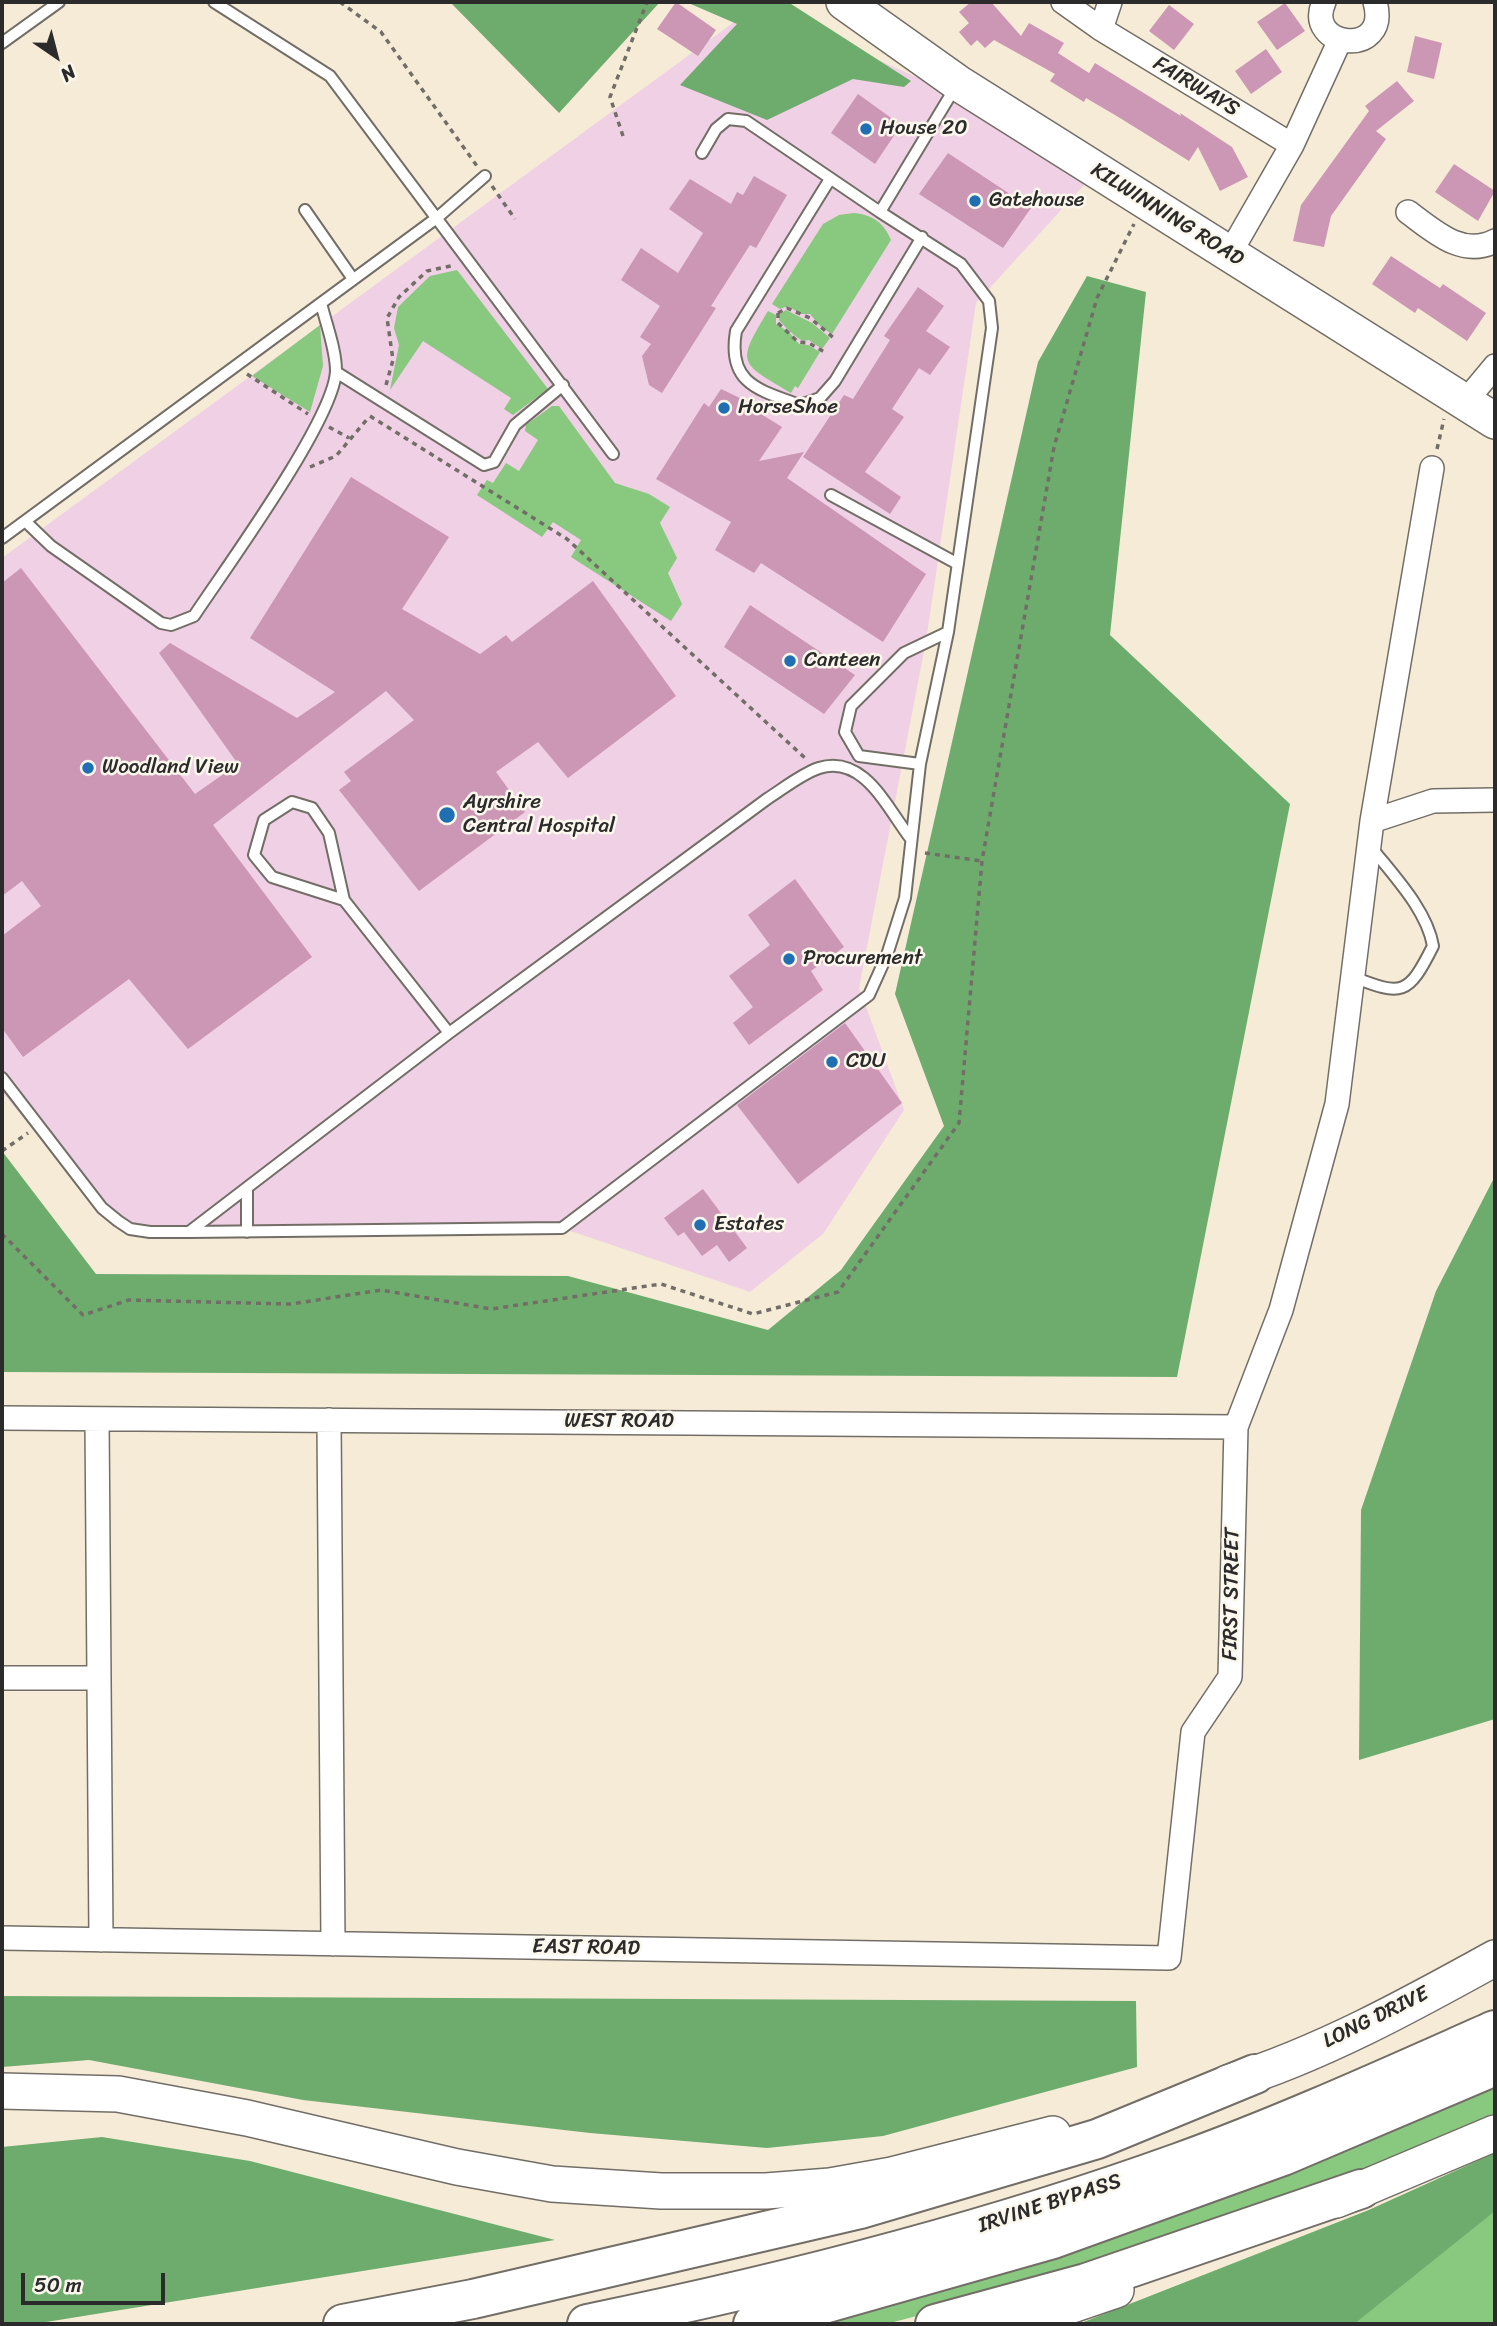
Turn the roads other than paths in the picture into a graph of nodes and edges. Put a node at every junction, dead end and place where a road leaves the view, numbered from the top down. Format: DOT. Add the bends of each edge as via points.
graph roads {
  1 [pos="59,2"];
  2 [pos="214,2"];
  3 [pos="844,2"];
  4 [pos="1063,2"];
  5 [pos="1110,2"];
  6 [pos="1324,2"];
  7 [pos="1375,2"];
  8 [pos="1101,29"];
  9 [pos="1340,40"];
  10 [pos="2,43"];
  11 [pos="958,83"];
  12 [pos="1292,145"];
  13 [pos="702,153"];
  14 [pos="485,176"];
  15 [pos="830,179"];
  16 [pos="304,210"];
  17 [pos="880,212"];
  18 [pos="1408,212"];
  19 [pos="438,218"];
  20 [pos="922,237"];
  21 [pos="1495,241"];
  22 [pos="1230,253"];
  23 [pos="353,279"];
  24 [pos="321,303"];
  25 [pos="1495,366"];
  26 [pos="336,372"];
  27 [pos="563,385"];
  28 [pos="1458,398"];
  29 [pos="1495,421"];
  30 [pos="613,454"];
  31 [pos="1432,468"];
  32 [pos="831,495"];
  33 [pos="25,521"];
  34 [pos="2,538"];
  35 [pos="958,564"];
  36 [pos="948,632"];
  37 [pos="920,764"];
  38 [pos="1495,800"];
  39 [pos="1372,821"];
  40 [pos="910,845"];
  41 [pos="1369,845"];
  42 [pos="344,900"];
  43 [pos="1353,977"];
  44 [pos="449,1032"];
  45 [pos="2,1078"];
  46 [pos="247,1188"];
  47 [pos="247,1232"];
  48 [pos="189,1233"];
  49 [pos="2,1418"];
  50 [pos="97,1419"];
  51 [pos="328,1420"];
  52 [pos="1236,1426"];
  53 [pos="2,1678"];
  54 [pos="99,1678"];
  55 [pos="2,1938"];
  56 [pos="101,1940"];
  57 [pos="333,1944"];
  58 [pos="1170,1958"];
  59 [pos="1495,1958"];
  60 [pos="1495,2030"];
  61 [pos="1495,2066"];
  62 [pos="1255,2074"];
  63 [pos="2,2091"];
  64 [pos="1495,2133"];
  65 [pos="1361,2189"];
  66 [pos="343,2324"];
  67 [pos="587,2324"];
  68 [pos="753,2324"];
  69 [pos="935,2324"];
  70 [pos="1016,2324"];
  1 -- 10 [label="lane"];
  2 -- 19 [label="lane" via="330,76"];
  3 -- 11 [label="main road, KILWINNING ROAD"];
  4 -- 8 [label="street, FAIRWAYS"];
  5 -- 8 [label="street"];
  6 -- 9 [label="street" via="1323,25"];
  7 -- 9 [label="street" via="1373,29 1355,41"];
  8 -- 12 [label="street, FAIRWAYS"];
  9 -- 12 [label="street"];
  11 -- 17 [label="lane"];
  11 -- 22 [label="main road, KILWINNING ROAD"];
  12 -- 22 [label="street"];
  13 -- 15 [label="lane" via="716,129 729,120 746,121"];
  14 -- 19 [label="lane"];
  15 -- 17 [label="lane"];
  15 -- 20 [label="lane" via="736,331 733,351 740,374 758,390 800,405 820,398 835,381"];
  16 -- 23 [label="lane"];
  17 -- 20 [label="lane"];
  18 -- 21 [label="street" via="1447,240 1472,247"];
  19 -- 23 [label="lane"];
  19 -- 27 [label="lane"];
  20 -- 35 [label="lane" via="973,277 989,301 992,327"];
  22 -- 28 [label="main road, KILWINNING ROAD"];
  23 -- 24 [label="lane"];
  24 -- 26 [label="lane"];
  24 -- 33 [label="lane"];
  25 -- 28 [label="street"];
  26 -- 27 [label="lane" via="484,465 494,462 515,425"];
  26 -- 33 [label="lane" via="331,392 284,478 194,616 171,625 144,612 51,546"];
  27 -- 30 [label="lane"];
  28 -- 29 [label="main road, KILWINNING ROAD"];
  31 -- 39 [label="street, FIRST STREET"];
  32 -- 35 [label="lane"];
  33 -- 34 [label="lane"];
  35 -- 36 [label="lane"];
  36 -- 37 [label="lane"];
  36 -- 37 [label="lane" via="904,653 851,706 845,732 859,756"];
  37 -- 40 [label="lane"];
  38 -- 39 [label="street" via="1433,801"];
  39 -- 41 [label="street, FIRST STREET"];
  40 -- 44 [label="lane" via="861,773 839,764 817,769 767,799"];
  40 -- 47 [label="lane" via="905,898 869,995 562,1227"];
  41 -- 43 [label="street, FIRST STREET"];
  41 -- 43 [label="lane" via="1416,908 1433,946 1404,988 1390,991"];
  42 -- 42 [label="lane" via="272,877 254,855 264,820 292,802 312,808 329,833"];
  42 -- 44 [label="lane"];
  43 -- 52 [label="street, FIRST STREET" via="1337,1104 1281,1310"];
  44 -- 46 [label="lane"];
  45 -- 48 [label="lane" via="102,1208 118,1222 130,1229"];
  46 -- 47 [label="lane"];
  46 -- 48 [label="lane"];
  47 -- 48 [label="lane"];
  49 -- 50 [label="street, WEST ROAD"];
  50 -- 51 [label="street, WEST ROAD"];
  50 -- 54 [label="street"];
  51 -- 52 [label="street, WEST ROAD"];
  51 -- 57 [label="street"];
  52 -- 58 [label="street, FIRST STREET" via="1230,1677 1193,1732"];
  53 -- 54 [label="street"];
  54 -- 56 [label="street"];
  55 -- 56 [label="street, EAST ROAD"];
  56 -- 57 [label="street, EAST ROAD"];
  57 -- 58 [label="street, EAST ROAD"];
  59 -- 62 [label="main road, LONG DRIVE" via="1377,2020"];
  60 -- 67 [label="highway, IRVINE BYPASS" via="1265,2129 1030,2212 860,2261"];
  61 -- 68 [label="highway, IRVINE BYPASS" via="1283,2156 1053,2239"];
  62 -- 63 [label="main road, LONG DRIVE" via="1123,2116 892,2175 766,2191 552,2184 118,2094"];
  62 -- 66 [label="highway" via="1097,2138 860,2209 473,2299"];
  64 -- 65 [label="main road"];
  65 -- 69 [label="highway" via="1086,2283"];
  65 -- 70 [label="main road" via="1157,2275"];
}
